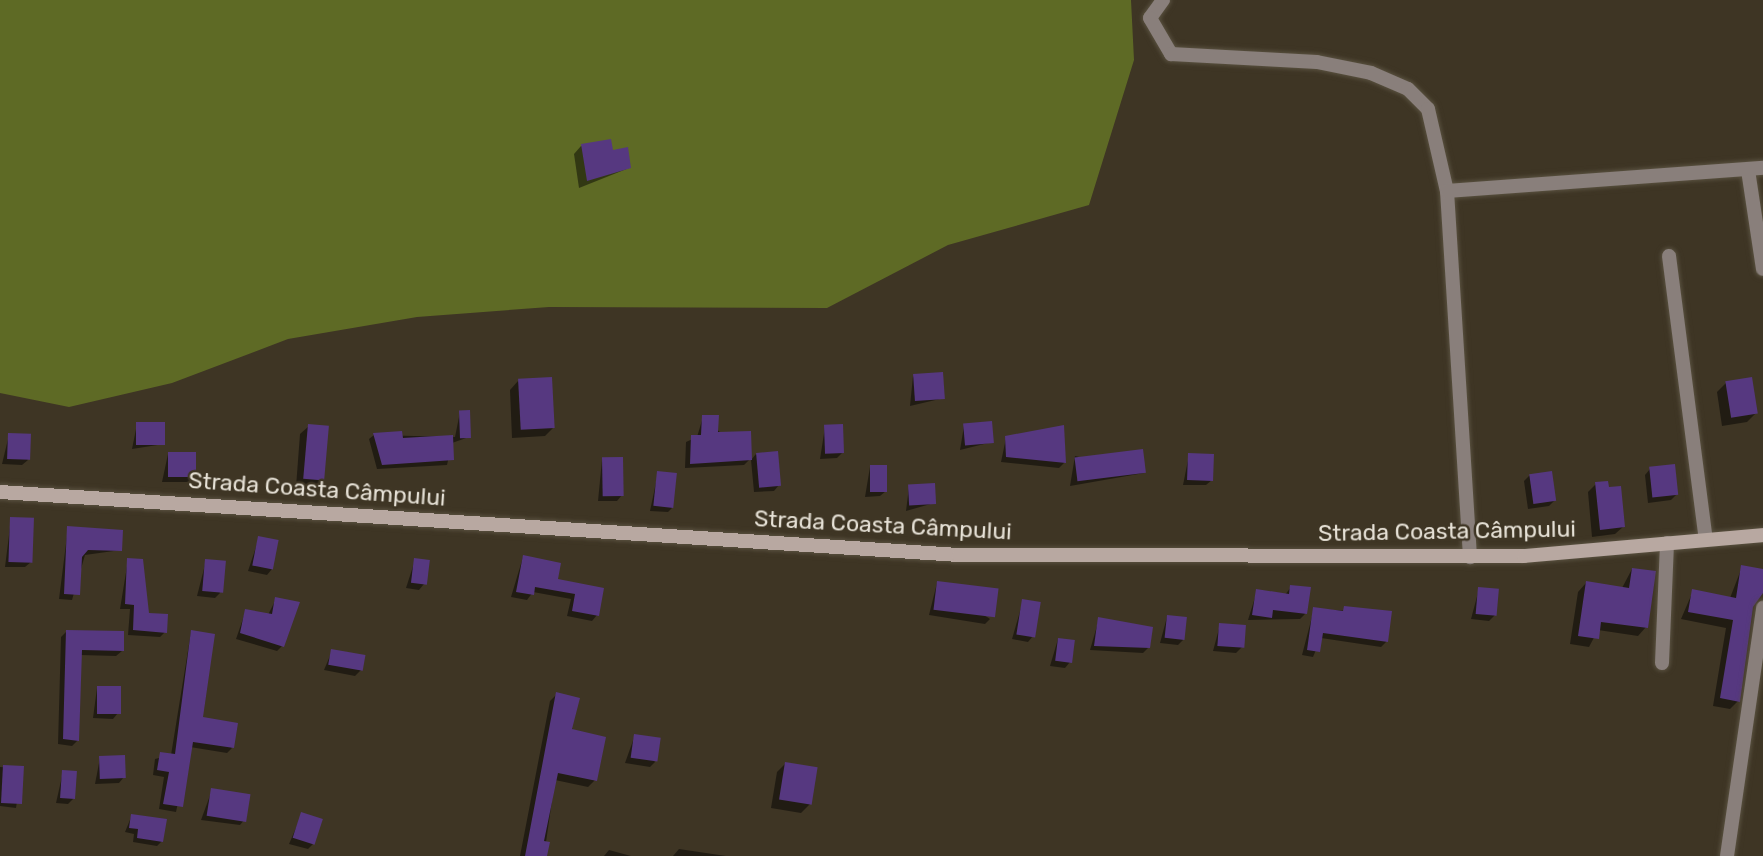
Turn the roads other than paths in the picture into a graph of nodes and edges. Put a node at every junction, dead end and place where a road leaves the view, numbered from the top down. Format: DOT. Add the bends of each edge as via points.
graph roads {
  1 [pos="1163,0"];
  2 [pos="1755,169"];
  3 [pos="1447,191"];
  4 [pos="1669,256"];
  5 [pos="1763,269"];
  6 [pos="0,492"];
  7 [pos="1763,535"];
  8 [pos="1706,540"];
  9 [pos="1667,543"];
  10 [pos="1470,557"];
  11 [pos="1763,608"];
  12 [pos="1662,663"];
  13 [pos="1727,856"];
  1 -- 3 [label="street" via="1150,18 1171,54 1317,62 1408,89 1428,109"];
  2 -- 3 [label="street"];
  2 -- 5 [label="street"];
  3 -- 10 [label="street"];
  4 -- 8 [label="street"];
  6 -- 10 [label="street, Strada Coasta Câmpului" via="959,555"];
  7 -- 8 [label="street, Strada Coasta Câmpului"];
  8 -- 9 [label="street, Strada Coasta Câmpului"];
  9 -- 10 [label="street, Strada Coasta Câmpului"];
  9 -- 12 [label="street"];
  11 -- 13 [label="street"];
}
